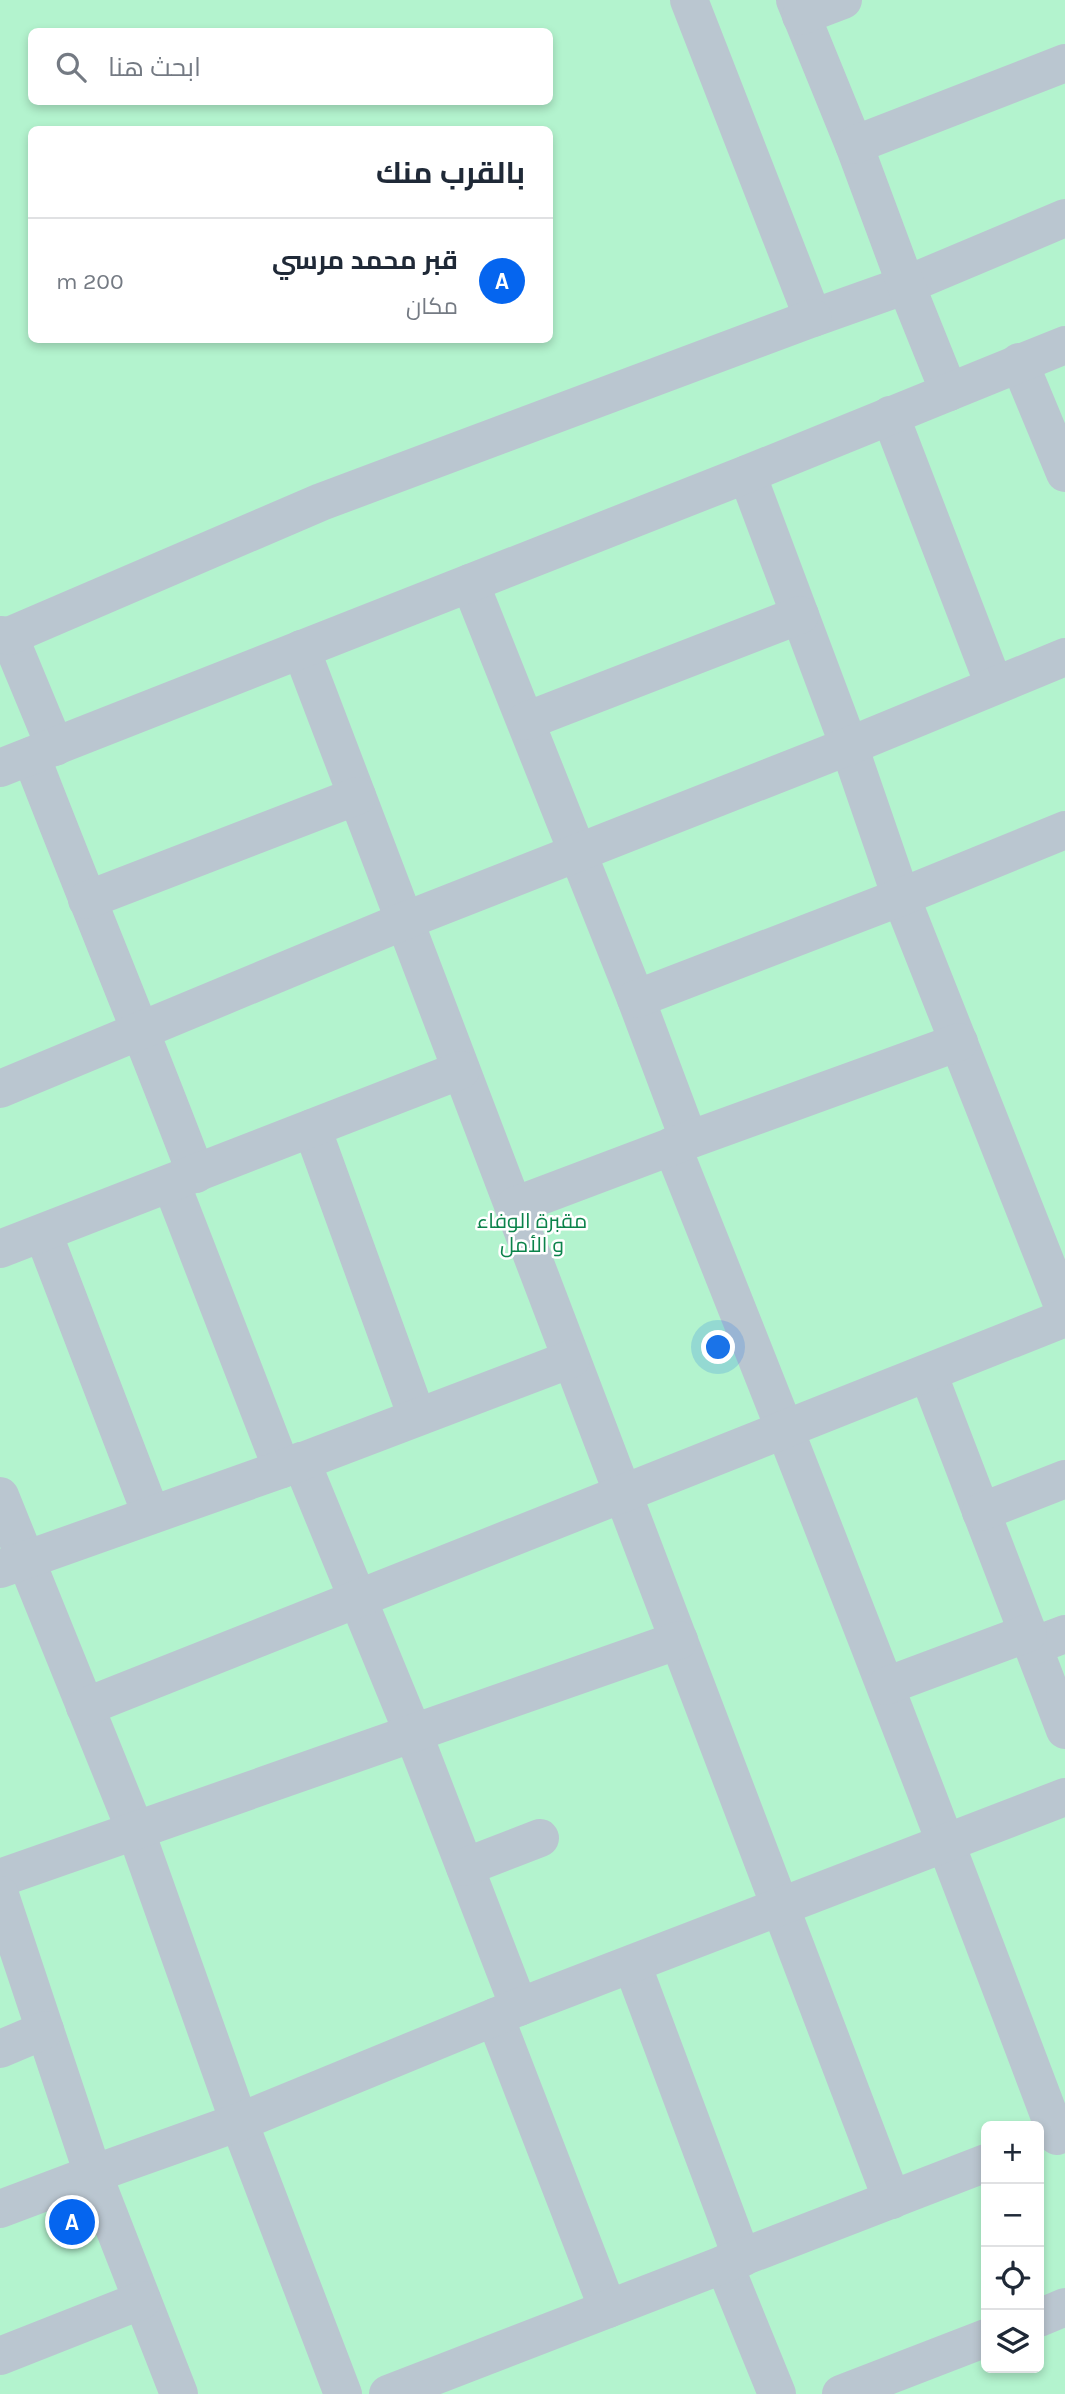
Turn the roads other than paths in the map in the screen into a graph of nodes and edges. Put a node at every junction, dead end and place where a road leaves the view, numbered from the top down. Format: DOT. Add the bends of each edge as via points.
graph roads {
  1 [pos="689,0"];
  2 [pos="843,0"];
  3 [pos="798,8"];
  4 [pos="1065,63"];
  5 [pos="854,145"];
  6 [pos="1065,218"];
  7 [pos="905,285"];
  8 [pos="813,318"];
  9 [pos="1065,345"];
  10 [pos="1019,362"];
  11 [pos="949,392"];
  12 [pos="890,415"];
  13 [pos="1065,473"];
  14 [pos="747,474"];
  15 [pos="470,583"];
  16 [pos="800,615"];
  17 [pos="5,635"];
  18 [pos="301,649"];
  19 [pos="1065,657"];
  20 [pos="994,685"];
  21 [pos="526,721"];
  22 [pos="849,746"];
  23 [pos="28,757"];
  24 [pos="357,796"];
  25 [pos="1065,830"];
  26 [pos="576,853"];
  27 [pos="901,897"];
  28 [pos="87,900"];
  29 [pos="404,921"];
  30 [pos="636,999"];
  31 [pos="141,1029"];
  32 [pos="958,1042"];
  33 [pos="461,1070"];
  34 [pos="0,1088"];
  35 [pos="312,1128"];
  36 [pos="680,1143"];
  37 [pos="183,1178"];
  38 [pos="513,1206"];
  39 [pos="43,1233"];
  40 [pos="0,1250"];
  41 [pos="1065,1311"];
  42 [pos="1065,1318"];
  43 [pos="571,1359"];
  44 [pos="928,1373"];
  45 [pos="417,1417"];
  46 [pos="786,1429"];
  47 [pos="291,1465"];
  48 [pos="1065,1479"];
  49 [pos="623,1494"];
  50 [pos="0,1496"];
  51 [pos="981,1512"];
  52 [pos="151,1514"];
  53 [pos="13,1564"];
  54 [pos="357,1599"];
  55 [pos="1042,1638"];
  56 [pos="679,1640"];
  57 [pos="886,1686"];
  58 [pos="85,1707"];
  59 [pos="1065,1730"];
  60 [pos="413,1733"];
  61 [pos="1065,1797"];
  62 [pos="136,1832"];
  63 [pos="540,1838"];
  64 [pos="946,1841"];
  65 [pos="465,1867"];
  66 [pos="0,1878"];
  67 [pos="0,1895"];
  68 [pos="780,1907"];
  69 [pos="632,1964"];
  70 [pos="507,2012"];
  71 [pos="45,2030"];
  72 [pos="0,2049"];
  73 [pos="239,2122"];
  74 [pos="1054,2137"];
  75 [pos="981,2165"];
  76 [pos="93,2174"];
  77 [pos="892,2200"];
  78 [pos="0,2209"];
  79 [pos="733,2261"];
  80 [pos="142,2300"];
  81 [pos="1065,2308"];
  82 [pos="608,2309"];
  83 [pos="1044,2316"];
  84 [pos="981,2340"];
  85 [pos="0,2356"];
  86 [pos="464,2380"];
  87 [pos="179,2394"];
  88 [pos="343,2394"];
  89 [pos="388,2394"];
  90 [pos="777,2394"];
  91 [pos="841,2394"];
  1 -- 8 [label="lane"];
  2 -- 3 [label="lane"];
  3 -- 5 [label="lane"];
  4 -- 5 [label="lane"];
  5 -- 7 [label="lane"];
  6 -- 7 [label="lane"];
  7 -- 8 [label="lane"];
  7 -- 11 [label="lane"];
  8 -- 17 [label="lane" via="321,502"];
  9 -- 10 [label="lane"];
  10 -- 11 [label="lane"];
  10 -- 13 [label="lane"];
  11 -- 12 [label="lane"];
  12 -- 14 [label="lane"];
  12 -- 20 [label="lane"];
  14 -- 15 [label="lane"];
  14 -- 16 [label="lane"];
  15 -- 18 [label="lane"];
  15 -- 21 [label="lane"];
  16 -- 21 [label="lane"];
  16 -- 22 [label="lane"];
  17 -- 23 [label="lane"];
  18 -- 23 [label="lane"];
  18 -- 24 [label="lane"];
  19 -- 20 [label="lane"];
  20 -- 22 [label="lane"];
  21 -- 26 [label="lane"];
  22 -- 26 [label="lane"];
  22 -- 27 [label="lane"];
  23 -- 28 [label="lane"];
  24 -- 28 [label="lane"];
  24 -- 29 [label="lane"];
  25 -- 27 [label="lane"];
  26 -- 29 [label="lane"];
  26 -- 30 [label="lane"];
  27 -- 30 [label="lane"];
  27 -- 32 [label="lane"];
  28 -- 31 [label="lane"];
  29 -- 31 [label="lane"];
  29 -- 33 [label="lane"];
  30 -- 36 [label="lane"];
  31 -- 34 [label="lane"];
  31 -- 37 [label="lane"];
  32 -- 36 [label="lane"];
  32 -- 41 [label="lane"];
  33 -- 35 [label="lane"];
  33 -- 38 [label="lane"];
  35 -- 37 [label="lane"];
  35 -- 45 [label="lane"];
  36 -- 38 [label="lane"];
  36 -- 46 [label="lane"];
  37 -- 39 [label="lane"];
  37 -- 47 [label="lane"];
  38 -- 43 [label="lane"];
  39 -- 40 [label="lane"];
  39 -- 52 [label="lane"];
  42 -- 44 [label="lane"];
  43 -- 45 [label="lane"];
  43 -- 49 [label="lane"];
  44 -- 46 [label="lane"];
  44 -- 51 [label="lane"];
  45 -- 47 [label="lane"];
  46 -- 49 [label="lane"];
  46 -- 57 [label="lane"];
  47 -- 52 [label="lane"];
  47 -- 54 [label="lane"];
  48 -- 51 [label="lane"];
  49 -- 54 [label="lane"];
  49 -- 56 [label="lane"];
  50 -- 53 [label="lane"];
  51 -- 55 [label="lane"];
  52 -- 53 [label="lane"];
  53 -- 58 [label="lane"];
  54 -- 58 [label="lane"];
  54 -- 60 [label="lane"];
  55 -- 57 [label="lane"];
  55 -- 59 [label="lane"];
  56 -- 60 [label="lane"];
  56 -- 68 [label="lane"];
  57 -- 64 [label="lane"];
  58 -- 62 [label="lane"];
  60 -- 62 [label="lane"];
  60 -- 65 [label="lane"];
  61 -- 64 [label="lane"];
  62 -- 66 [label="lane"];
  62 -- 73 [label="lane"];
  63 -- 65 [label="lane"];
  64 -- 68 [label="lane"];
  64 -- 74 [label="lane"];
  65 -- 70 [label="lane"];
  67 -- 71 [label="lane"];
  68 -- 69 [label="lane"];
  68 -- 77 [label="lane"];
  69 -- 70 [label="lane"];
  69 -- 79 [label="lane"];
  70 -- 73 [label="lane"];
  70 -- 82 [label="lane"];
  71 -- 72 [label="lane"];
  71 -- 76 [label="lane"];
  73 -- 76 [label="lane"];
  73 -- 88 [label="lane"];
  75 -- 77 [label="lane"];
  76 -- 78 [label="lane"];
  76 -- 80 [label="lane"];
  77 -- 79 [label="lane"];
  79 -- 82 [label="lane"];
  79 -- 90 [label="lane"];
  80 -- 85 [label="lane"];
  80 -- 87 [label="lane"];
  81 -- 83 [label="lane"];
  82 -- 86 [label="lane"];
  84 -- 91 [label="lane"];
  86 -- 89 [label="lane"];
}
